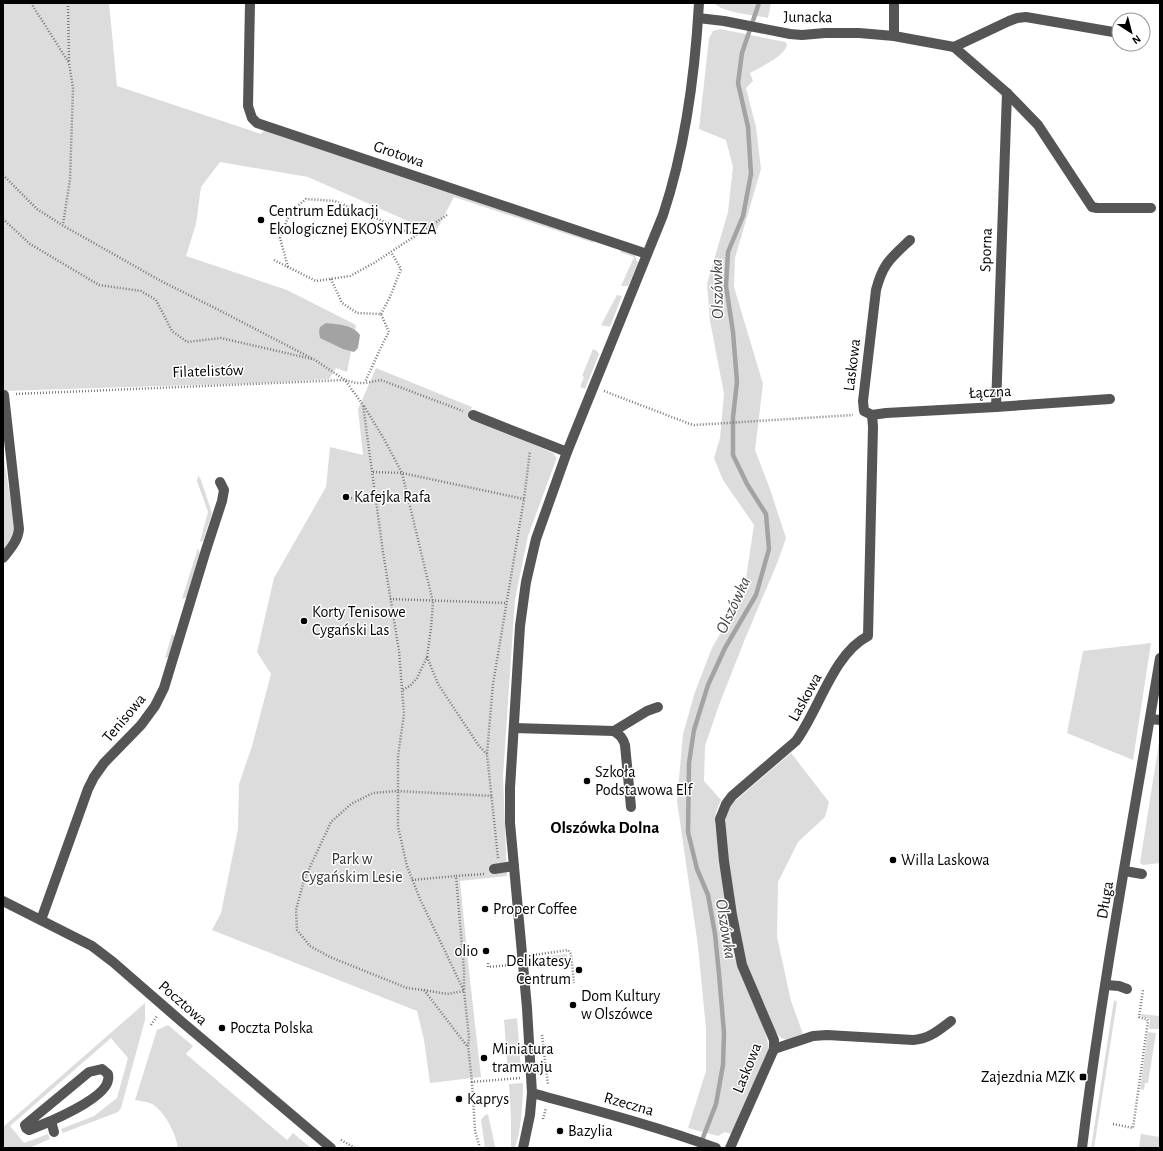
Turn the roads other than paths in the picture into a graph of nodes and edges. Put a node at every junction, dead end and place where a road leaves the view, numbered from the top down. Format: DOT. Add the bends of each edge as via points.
graph roads {
  1 [pos="250,3"];
  2 [pos="699,3"];
  3 [pos="894,3"];
  4 [pos="698,18"];
  5 [pos="1111,32"];
  6 [pos="894,36"];
  7 [pos="954,47"];
  8 [pos="1007,93"];
  9 [pos="1151,208"];
  10 [pos="910,240"];
  11 [pos="647,254"];
  12 [pos="4,395"];
  13 [pos="1110,399"];
  14 [pos="996,407"];
  15 [pos="868,413"];
  16 [pos="473,415"];
  17 [pos="567,452"];
  18 [pos="220,482"];
  19 [pos="3,558"];
  20 [pos="1160,658"];
  21 [pos="658,707"];
  22 [pos="1155,720"];
  23 [pos="514,728"];
  24 [pos="614,731"];
  25 [pos="631,808"];
  26 [pos="514,866"];
  27 [pos="1125,871"];
  28 [pos="489,872"];
  29 [pos="1142,874"];
  30 [pos="3,901"];
  31 [pos="41,920"];
  32 [pos="1106,985"];
  33 [pos="1127,989"];
  34 [pos="952,1021"];
  35 [pos="774,1049"];
  36 [pos="532,1093"];
  37 [pos="50,1121"];
  38 [pos="54,1132"];
  39 [pos="331,1148"];
  40 [pos="523,1148"];
  41 [pos="716,1148"];
  42 [pos="730,1148"];
  43 [pos="1082,1148"];
  1 -- 11 [label="street, Grotowa" via="248,106 252,118 257,123"];
  2 -- 4 [label="street"];
  3 -- 6 [label="street"];
  4 -- 6 [label="street, Junacka" via="802,35 842,32"];
  4 -- 11 [label="street" via="692,87 681,150 663,215"];
  5 -- 7 [label="street" via="1026,17 1009,21"];
  6 -- 7 [label="street, Junacka"];
  7 -- 8 [label="street"];
  8 -- 9 [label="street" via="1038,125 1092,207"];
  8 -- 14 [label="street, Sporna"];
  10 -- 15 [label="street, Laskowa" via="884,266 876,290 863,401"];
  11 -- 17 [label="street"];
  12 -- 19 [label="street" via="19,529 16,539"];
  13 -- 14 [label="street, Łączna"];
  14 -- 15 [label="street, Łączna"];
  15 -- 35 [label="street, Laskowa" via="873,435 868,636 852,647 845,657 796,741 732,796 720,819 736,940 742,965 774,1040"];
  16 -- 17 [label="street"];
  17 -- 23 [label="street" via="536,539 526,582 520,626"];
  18 -- 31 [label="street, Tenisowa" via="224,490 222,502 164,688 141,725 94,777"];
  20 -- 22 [label="street, Długa"];
  21 -- 24 [label="street"];
  22 -- 27 [label="street, Długa"];
  23 -- 24 [label="street"];
  23 -- 26 [label="street" via="510,823"];
  24 -- 25 [label="street" via="620,734 625,746"];
  26 -- 28 [label="street"];
  26 -- 36 [label="street"];
  27 -- 29 [label="street"];
  27 -- 32 [label="street, Długa"];
  30 -- 31 [label="street, Pocztowa"];
  31 -- 39 [label="street, Pocztowa" via="92,946 113,962"];
  32 -- 33 [label="street"];
  32 -- 43 [label="street, Długa"];
  34 -- 35 [label="street" via="922,1039 827,1035 813,1036"];
  35 -- 42 [label="street, Laskowa"];
  36 -- 40 [label="street"];
  36 -- 41 [label="street, Rzeczna" via="681,1135"];
  37 -- 37 [label="street" via="84,1104 105,1087 108,1074 102,1069 90,1072 25,1125 29,1130"];
  37 -- 38 [label="street"];
}
